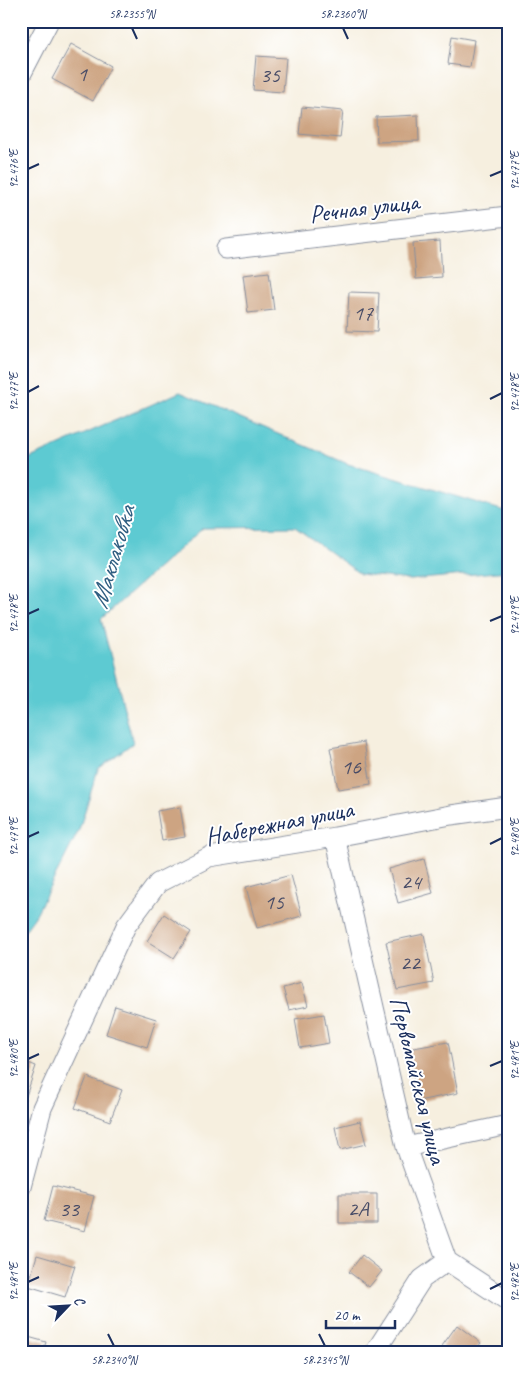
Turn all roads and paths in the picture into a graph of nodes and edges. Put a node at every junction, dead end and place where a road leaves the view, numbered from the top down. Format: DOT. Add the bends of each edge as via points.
graph roads {
  1 [pos="49,21"];
  2 [pos="21,75"];
  3 [pos="508,216"];
  4 [pos="226,248"];
  5 [pos="508,807"];
  6 [pos="335,837"];
  7 [pos="508,1125"];
  8 [pos="406,1147"];
  9 [pos="21,1187"];
  10 [pos="447,1261"];
  11 [pos="508,1302"];
  12 [pos="375,1352"];
  1 -- 2 [label="street"];
  3 -- 4 [label="street, Речная улица"];
  5 -- 6 [label="street, Набережная улица"];
  6 -- 8 [label="street, Первомайская улица"];
  6 -- 9 [label="street, Набережная улица" via="209,857 158,883 126,926 42,1108"];
  7 -- 8 [label="street"];
  8 -- 10 [label="street, Первомайская улица"];
  10 -- 11 [label="street"];
  10 -- 12 [label="street" via="422,1279"];
}
